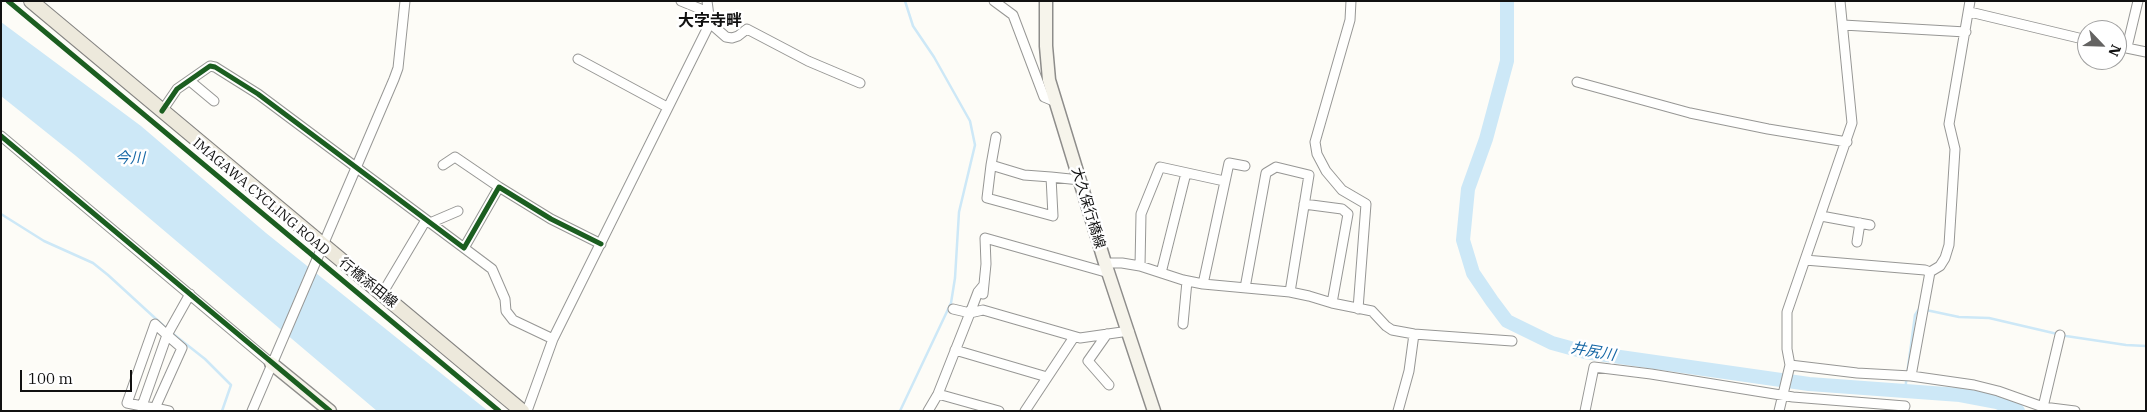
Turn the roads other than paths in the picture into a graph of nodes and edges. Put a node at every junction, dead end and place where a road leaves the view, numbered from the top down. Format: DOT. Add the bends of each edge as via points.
graph roads {
  1 [pos="31,1"];
  2 [pos="405,1"];
  3 [pos="681,1"];
  4 [pos="707,1"];
  5 [pos="994,1"];
  6 [pos="1046,1"];
  7 [pos="1350,1"];
  8 [pos="1840,1"];
  9 [pos="1970,1"];
  10 [pos="2138,1"];
  11 [pos="708,12"];
  12 [pos="1970,12"];
  13 [pos="710,23"];
  14 [pos="1843,25"];
  15 [pos="1966,32"];
  16 [pos="2077,38"];
  17 [pos="2127,47"];
  18 [pos="2146,52"];
  19 [pos="578,59"];
  20 [pos="190,81"];
  21 [pos="1577,82"];
  22 [pos="860,83"];
  23 [pos="214,101"];
  24 [pos="1056,102"];
  25 [pos="667,107"];
  26 [pos="162,111"];
  27 [pos="1,136"];
  28 [pos="996,137"];
  29 [pos="1847,142"];
  30 [pos="991,165"];
  31 [pos="443,166"];
  32 [pos="1244,166"];
  33 [pos="358,168"];
  34 [pos="1186,173"];
  35 [pos="1051,177"];
  36 [pos="1080,180"];
  37 [pos="1224,181"];
  38 [pos="499,187"];
  39 [pos="1304,204"];
  40 [pos="458,211"];
  41 [pos="1821,216"];
  42 [pos="428,222"];
  43 [pos="1860,223"];
  44 [pos="1870,225"];
  45 [pos="1857,242"];
  46 [pos="601,244"];
  47 [pos="322,248"];
  48 [pos="464,248"];
  49 [pos="1805,260"];
  50 [pos="1140,266"];
  51 [pos="1107,268"];
  52 [pos="1930,272"];
  53 [pos="1161,273"];
  54 [pos="1187,281"];
  55 [pos="1203,284"];
  56 [pos="1245,288"];
  57 [pos="1290,292"];
  58 [pos="190,294"];
  59 [pos="382,294"];
  60 [pos="1332,303"];
  61 [pos="953,309"];
  62 [pos="1358,309"];
  63 [pos="970,313"];
  64 [pos="1183,324"];
  65 [pos="1129,331"];
  66 [pos="1107,334"];
  67 [pos="1414,334"];
  68 [pos="2060,335"];
  69 [pos="168,336"];
  70 [pos="1074,337"];
  71 [pos="553,339"];
  72 [pos="1512,342"];
  73 [pos="955,350"];
  74 [pos="273,359"];
  75 [pos="1790,368"];
  76 [pos="1911,376"];
  77 [pos="1047,377"];
  78 [pos="1109,384"];
  79 [pos="938,394"];
  80 [pos="1783,394"];
  81 [pos="142,406"];
  82 [pos="154,408"];
  83 [pos="2045,409"];
  84 [pos="169,411"];
  85 [pos="252,411"];
  86 [pos="330,411"];
  87 [pos="522,411"];
  88 [pos="527,411"];
  89 [pos="928,411"];
  90 [pos="1000,411"];
  91 [pos="1025,411"];
  92 [pos="1154,411"];
  93 [pos="1398,411"];
  94 [pos="1585,411"];
  95 [pos="1779,411"];
  96 [pos="1903,411"];
  97 [pos="2076,411"];
  1 -- 26 [label="main road, 行橋添田線"];
  2 -- 33 [label="street" via="398,68"];
  3 -- 11 [label="street"];
  4 -- 11 [label="street"];
  5 -- 24 [label="street" via="1013,15 1044,96"];
  6 -- 24 [label="main road, 大久保行橋線" via="1049,80"];
  7 -- 62 [label="street" via="1350,20 1316,142 1317,154 1326,171 1342,190 1366,204"];
  8 -- 14 [label="street"];
  9 -- 12 [label="street"];
  10 -- 17 [label="street"];
  11 -- 13 [label="street"];
  12 -- 15 [label="street"];
  12 -- 16 [label="street"];
  13 -- 22 [label="street" via="726,37 732,38 747,28 808,61"];
  13 -- 25 [label="street"];
  14 -- 15 [label="street"];
  14 -- 29 [label="street" via="1852,108"];
  15 -- 52 [label="street" via="1949,124 1955,149 1949,245 1940,266"];
  17 -- 18 [label="street"];
  19 -- 25 [label="street"];
  20 -- 23 [label="street"];
  20 -- 26 [label="street" via="177,89"];
  20 -- 33 [label="street" via="210,66 221,70"];
  21 -- 29 [label="street" via="1690,113"];
  24 -- 36 [label="main road, 大久保行橋線"];
  25 -- 46 [label="street"];
  26 -- 47 [label="main road, 行橋添田線"];
  27 -- 58 [label="street"];
  28 -- 30 [label="street"];
  29 -- 41 [label="street"];
  30 -- 35 [label="street" via="1024,175"];
  30 -- 35 [label="street" via="987,198 1053,216"];
  31 -- 38 [label="street" via="455,157"];
  32 -- 37 [label="street" via="1229,163"];
  33 -- 42 [label="street"];
  33 -- 47 [label="street"];
  34 -- 37 [label="street"];
  34 -- 50 [label="street" via="1160,167 1141,214"];
  34 -- 53 [label="street"];
  35 -- 36 [label="street"];
  36 -- 51 [label="main road, 大久保行橋線"];
  37 -- 55 [label="street"];
  38 -- 46 [label="street" via="551,219"];
  38 -- 48 [label="street"];
  39 -- 56 [label="street" via="1309,175 1276,166 1266,173"];
  39 -- 57 [label="street"];
  39 -- 60 [label="street" via="1342,209 1348,214"];
  40 -- 42 [label="street"];
  41 -- 43 [label="street"];
  41 -- 49 [label="street"];
  42 -- 48 [label="street"];
  42 -- 59 [label="street"];
  43 -- 44 [label="street"];
  43 -- 45 [label="street"];
  46 -- 71 [label="street"];
  47 -- 59 [label="main road, 行橋添田線"];
  47 -- 74 [label="street"];
  48 -- 71 [label="street" via="492,269 505,299 506,311 513,320"];
  49 -- 52 [label="street"];
  49 -- 75 [label="street" via="1788,312"];
  50 -- 51 [label="street" via="1122,263"];
  50 -- 53 [label="street"];
  51 -- 63 [label="street" via="985,238 983,290 978,292"];
  51 -- 65 [label="main road, 大久保行橋線"];
  52 -- 76 [label="street"];
  53 -- 54 [label="street"];
  54 -- 55 [label="street"];
  54 -- 64 [label="street"];
  55 -- 56 [label="street"];
  56 -- 57 [label="street"];
  57 -- 60 [label="street"];
  58 -- 69 [label="street"];
  58 -- 74 [label="street"];
  59 -- 87 [label="main road, 行橋添田線"];
  60 -- 62 [label="street"];
  61 -- 63 [label="street"];
  62 -- 67 [label="street" via="1372,311 1392,330"];
  63 -- 70 [label="street" via="984,310"];
  63 -- 73 [label="street"];
  65 -- 66 [label="street"];
  65 -- 92 [label="main road, 大久保行橋線"];
  66 -- 70 [label="street"];
  66 -- 78 [label="street" via="1088,361"];
  67 -- 72 [label="street"];
  67 -- 93 [label="street" via="1409,371"];
  68 -- 83 [label="street"];
  69 -- 81 [label="street"];
  69 -- 81 [label="street" via="155,324 127,403"];
  69 -- 82 [label="street" via="182,348"];
  70 -- 77 [label="street"];
  71 -- 88 [label="street"];
  73 -- 77 [label="street"];
  73 -- 79 [label="street"];
  74 -- 85 [label="street"];
  74 -- 86 [label="main road"];
  75 -- 76 [label="street"];
  75 -- 80 [label="street"];
  76 -- 83 [label="street" via="1974,385"];
  77 -- 91 [label="street"];
  79 -- 89 [label="street"];
  79 -- 90 [label="street"];
  80 -- 94 [label="street" via="1594,368"];
  80 -- 95 [label="street"];
  80 -- 96 [label="street" via="1905,406"];
  81 -- 82 [label="street"];
  82 -- 84 [label="street"];
  83 -- 97 [label="street"];
}
